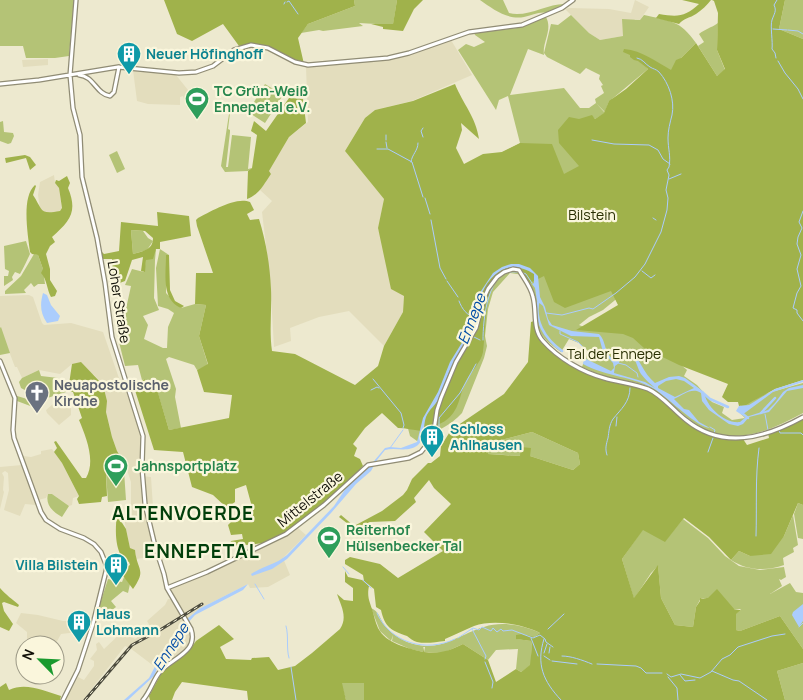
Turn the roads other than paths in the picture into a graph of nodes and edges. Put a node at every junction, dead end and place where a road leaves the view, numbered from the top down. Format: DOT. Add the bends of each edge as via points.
graph roads {
  1 [pos="76,0"];
  2 [pos="573,0"];
  3 [pos="119,67"];
  4 [pos="114,68"];
  5 [pos="86,74"];
  6 [pos="70,75"];
  7 [pos="117,75"];
  8 [pos="0,84"];
  9 [pos="0,361"];
  10 [pos="803,417"];
  11 [pos="167,588"];
  12 [pos="63,700"];
  13 [pos="143,700"];
  1 -- 6 [label="street, Loher Straße"];
  2 -- 3 [label="street" via="522,25 469,32 395,57 308,65 268,48 251,45 230,52 206,69 186,73"];
  3 -- 4 [label="street"];
  3 -- 7 [label="street"];
  4 -- 5 [label="street"];
  4 -- 7 [label="street"];
  5 -- 6 [label="street"];
  5 -- 7 [label="street" via="104,95 110,96 114,92"];
  6 -- 8 [label="street"];
  6 -- 11 [label="street, Loher Straße" via="80,135 82,177 97,238 110,330 143,436 146,507"];
  9 -- 12 [label="street" via="15,398 14,438 40,512 60,529 94,544 107,567 78,670"];
  10 -- 11 [label="street, Mittelstraße" via="752,437 713,436 688,422 648,390 600,377 564,359 540,337 532,294 519,270 507,270 488,289 472,336 452,369 437,410 435,431 421,452 409,458 371,464 286,534"];
  11 -- 13 [label="street, Loher Straße" via="193,635 190,648 161,671"];
}
